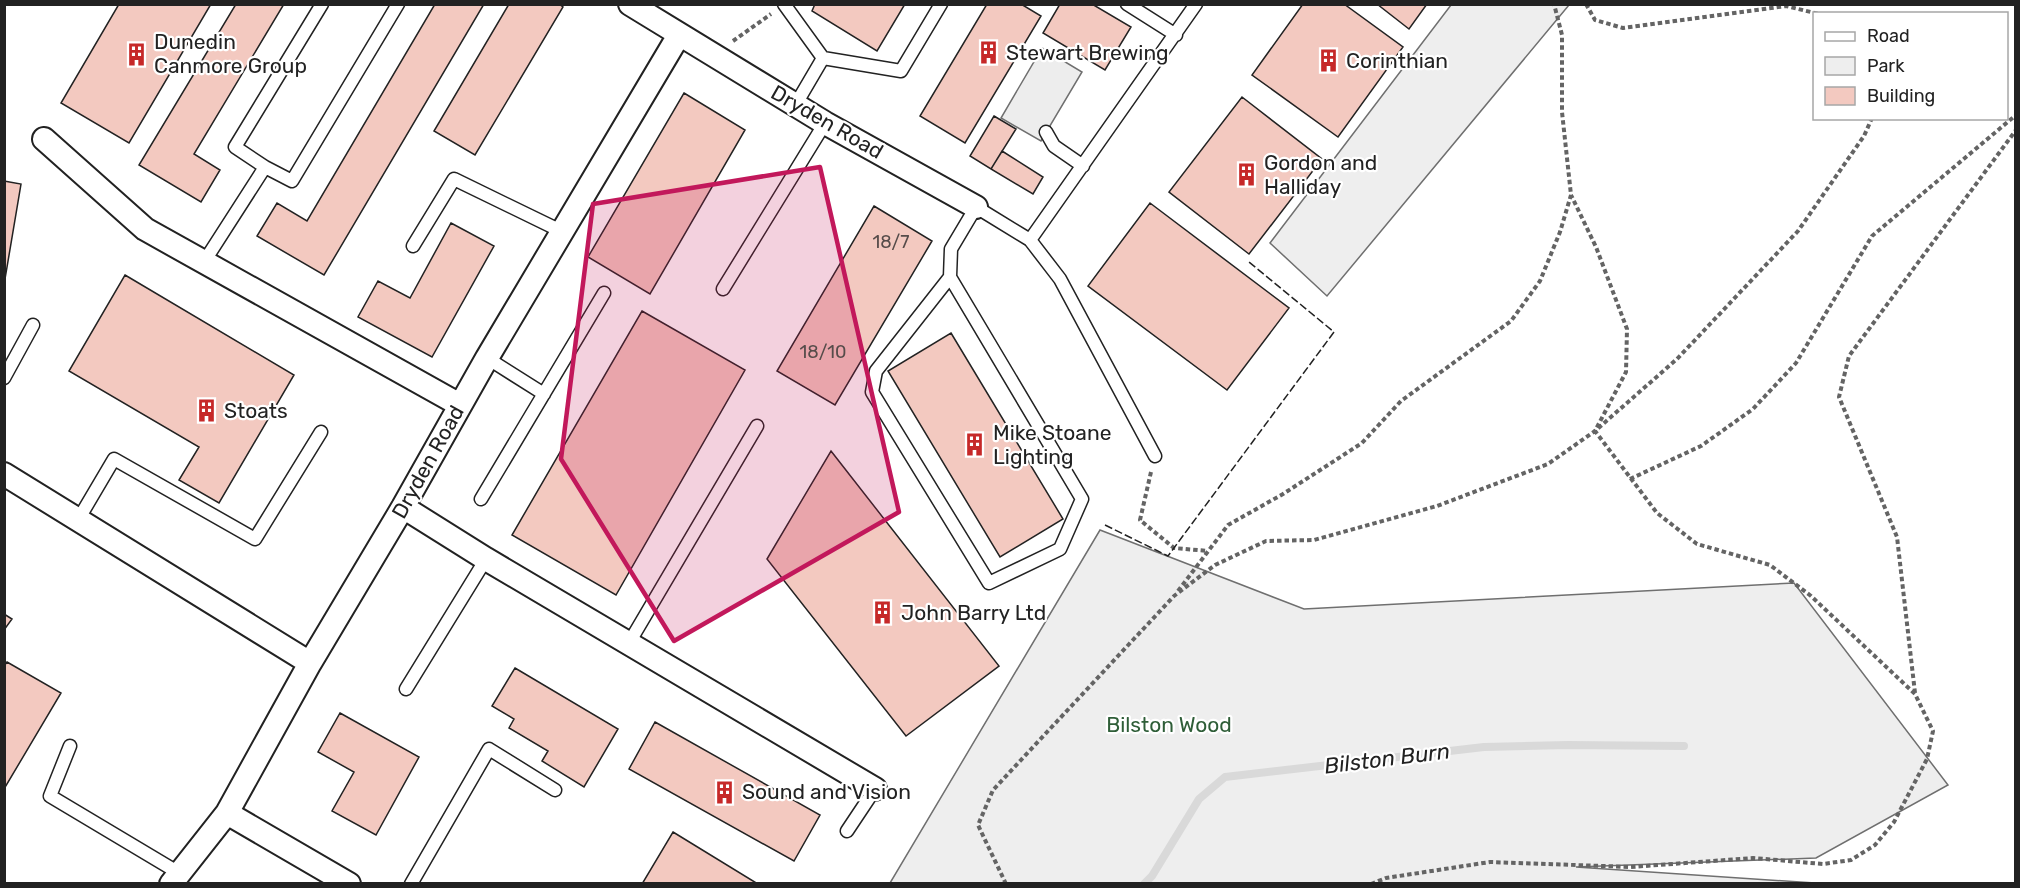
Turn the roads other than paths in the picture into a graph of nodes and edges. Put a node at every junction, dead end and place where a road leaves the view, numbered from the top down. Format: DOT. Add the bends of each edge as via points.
graph roads {
  1 [pos="322,4"];
  2 [pos="398,4"];
  3 [pos="630,4"];
  4 [pos="784,4"];
  5 [pos="941,4"];
  6 [pos="1127,4"];
  7 [pos="1196,4"];
  8 [pos="679,35"];
  9 [pos="1176,35"];
  10 [pos="823,58"];
  11 [pos="796,104"];
  12 [pos="825,123"];
  13 [pos="1046,132"];
  14 [pos="44,139"];
  15 [pos="1083,166"];
  16 [pos="266,167"];
  17 [pos="976,207"];
  18 [pos="561,231"];
  19 [pos="1030,240"];
  20 [pos="413,246"];
  21 [pos="204,262"];
  22 [pos="950,277"];
  23 [pos="723,289"];
  24 [pos="604,293"];
  25 [pos="33,326"];
  26 [pos="487,358"];
  27 [pos="4,378"];
  28 [pos="544,394"];
  29 [pos="460,405"];
  30 [pos="757,426"];
  31 [pos="321,432"];
  32 [pos="1155,456"];
  33 [pos="4,474"];
  34 [pos="481,499"];
  35 [pos="403,507"];
  36 [pos="78,519"];
  37 [pos="486,559"];
  38 [pos="629,643"];
  39 [pos="310,663"];
  40 [pos="406,689"];
  41 [pos="70,746"];
  42 [pos="875,789"];
  43 [pos="555,790"];
  44 [pos="227,813"];
  45 [pos="847,831"];
  46 [pos="175,878"];
  47 [pos="349,884"];
  48 [pos="411,884"];
  1 -- 16 [label="lane" via="235,147"];
  2 -- 16 [label="lane" via="292,181"];
  3 -- 8 [label="street, Dryden Road"];
  4 -- 10 [label="lane"];
  5 -- 10 [label="lane" via="901,71"];
  6 -- 9 [label="lane"];
  7 -- 9 [label="lane"];
  8 -- 11 [label="street, Dryden Road"];
  8 -- 18 [label="street, Dryden Road"];
  9 -- 15 [label="lane"];
  10 -- 11 [label="lane"];
  11 -- 12 [label="street, Dryden Road"];
  12 -- 17 [label="street, Dryden Road"];
  12 -- 23 [label="lane"];
  13 -- 15 [label="lane" via="1054,146"];
  14 -- 21 [label="street" via="145,229"];
  15 -- 19 [label="lane"];
  16 -- 21 [label="lane"];
  17 -- 19 [label="lane"];
  17 -- 22 [label="lane" via="951,249"];
  18 -- 20 [label="lane" via="454,179"];
  18 -- 26 [label="street, Dryden Road"];
  19 -- 32 [label="lane" via="1060,279"];
  21 -- 29 [label="street"];
  22 -- 22 [label="lane" via="1082,499 1060,549 989,583 872,392 876,371"];
  24 -- 28 [label="lane"];
  25 -- 27 [label="lane"];
  26 -- 28 [label="lane"];
  26 -- 29 [label="street, Dryden Road"];
  28 -- 34 [label="lane"];
  29 -- 35 [label="street, Dryden Road"];
  30 -- 38 [label="lane"];
  31 -- 36 [label="lane" via="255,539 114,459"];
  33 -- 36 [label="street"];
  35 -- 37 [label="street"];
  35 -- 39 [label="street, Dryden Road"];
  36 -- 39 [label="street"];
  37 -- 38 [label="street"];
  37 -- 40 [label="lane"];
  38 -- 42 [label="street"];
  39 -- 44 [label="street, Dryden Road"];
  41 -- 46 [label="lane" via="50,796"];
  42 -- 45 [label="lane"];
  43 -- 48 [label="lane" via="489,749"];
  44 -- 46 [label="street, Dryden Road"];
  44 -- 47 [label="street"];
}
